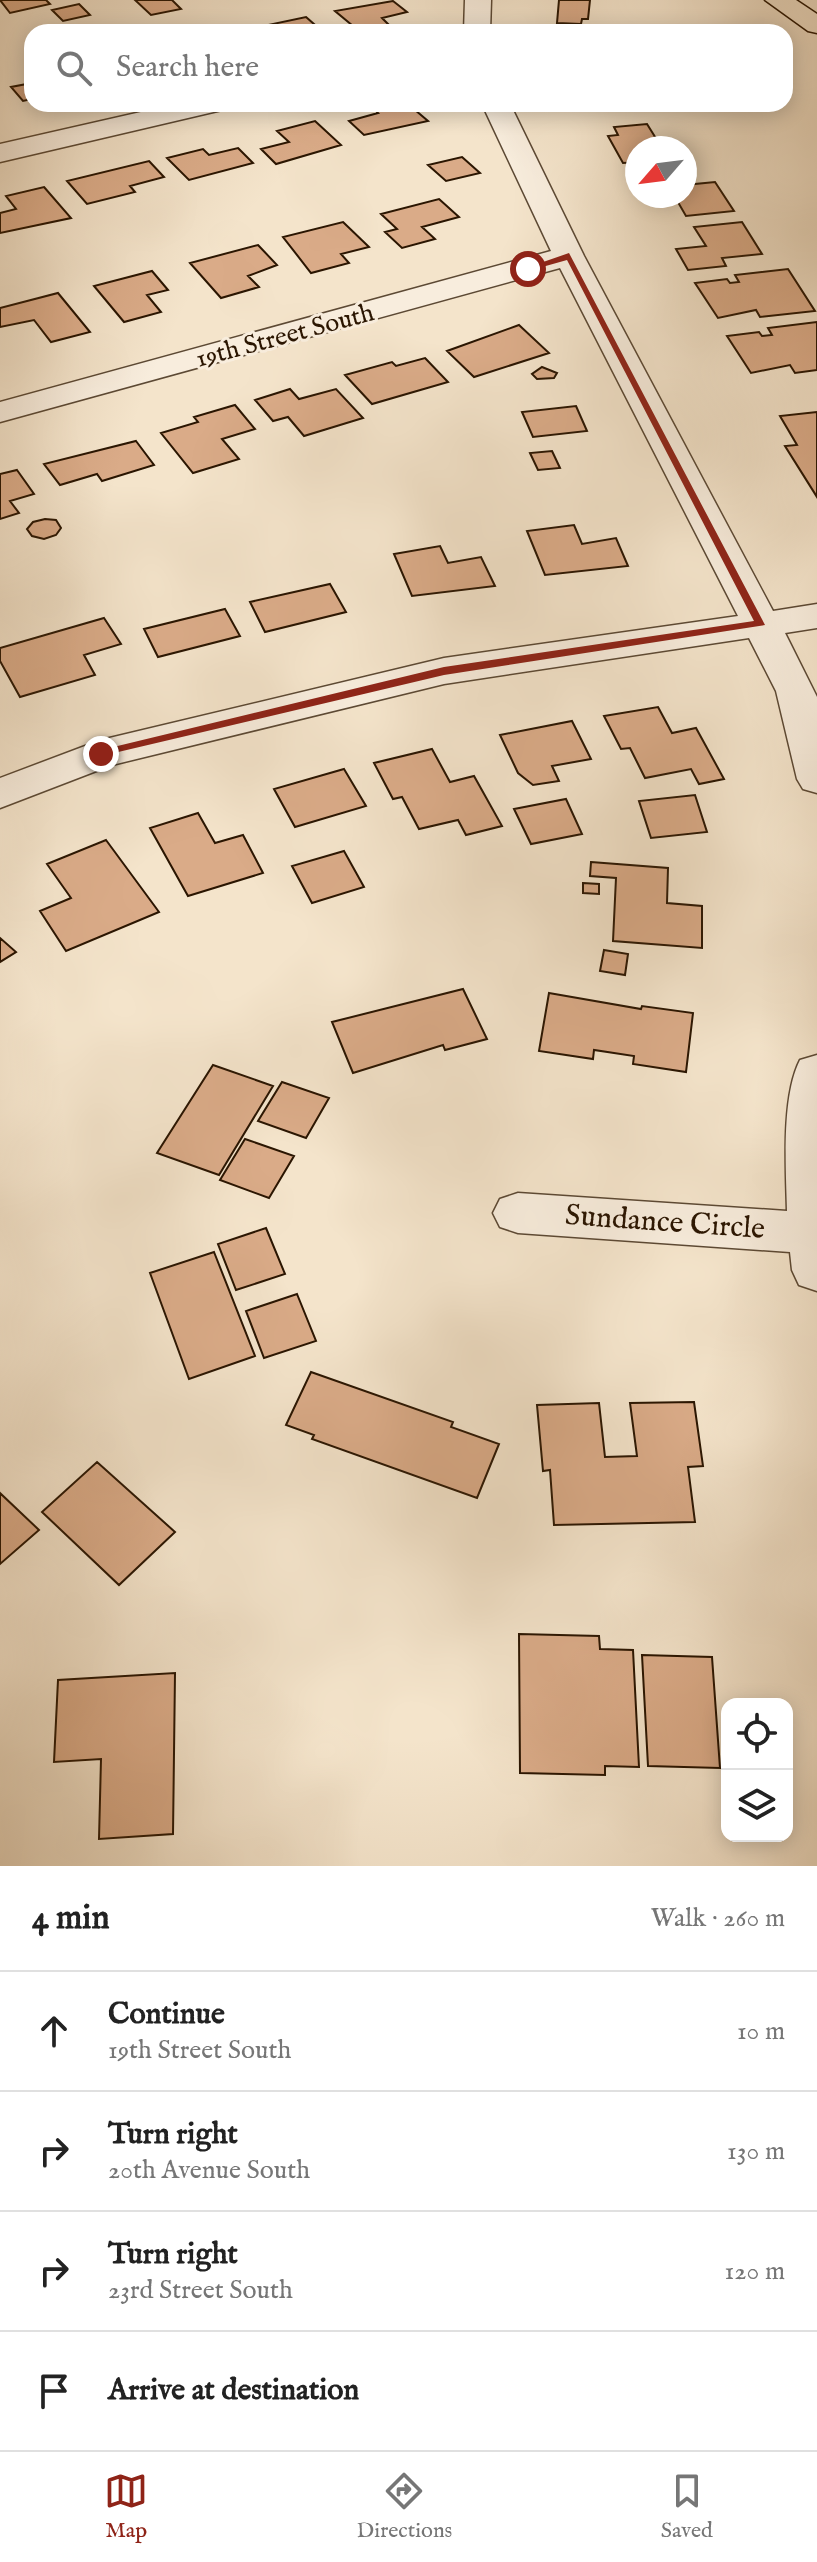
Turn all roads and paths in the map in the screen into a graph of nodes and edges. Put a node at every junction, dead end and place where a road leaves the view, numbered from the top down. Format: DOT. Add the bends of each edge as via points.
graph roads {
  1 [pos="478,0"];
  2 [pos="778,0"];
  3 [pos="477,24"];
  4 [pos="817,25"];
  5 [pos="177,112"];
  6 [pos="500,112"];
  7 [pos="0,153"];
  8 [pos="569,256"];
  9 [pos="0,412"];
  10 [pos="817,616"];
  11 [pos="761,623"];
  12 [pos="817,779"];
  13 [pos="0,794"];
  14 [pos="817,1073"];
  15 [pos="518,1213"];
  16 [pos="815,1252"];
  1 -- 3 [label="street"];
  2 -- 4 [label="highway"];
  5 -- 7 [label="street"];
  6 -- 8 [label="street"];
  8 -- 9 [label="street, 19th Street South"];
  8 -- 11 [label="street"];
  10 -- 11 [label="street"];
  11 -- 12 [label="street" via="796,691"];
  11 -- 13 [label="street" via="444,671 101,754"];
  14 -- 16 [label="street" via="812,1109"];
  15 -- 16 [label="street, Sundance Circle"];
}
